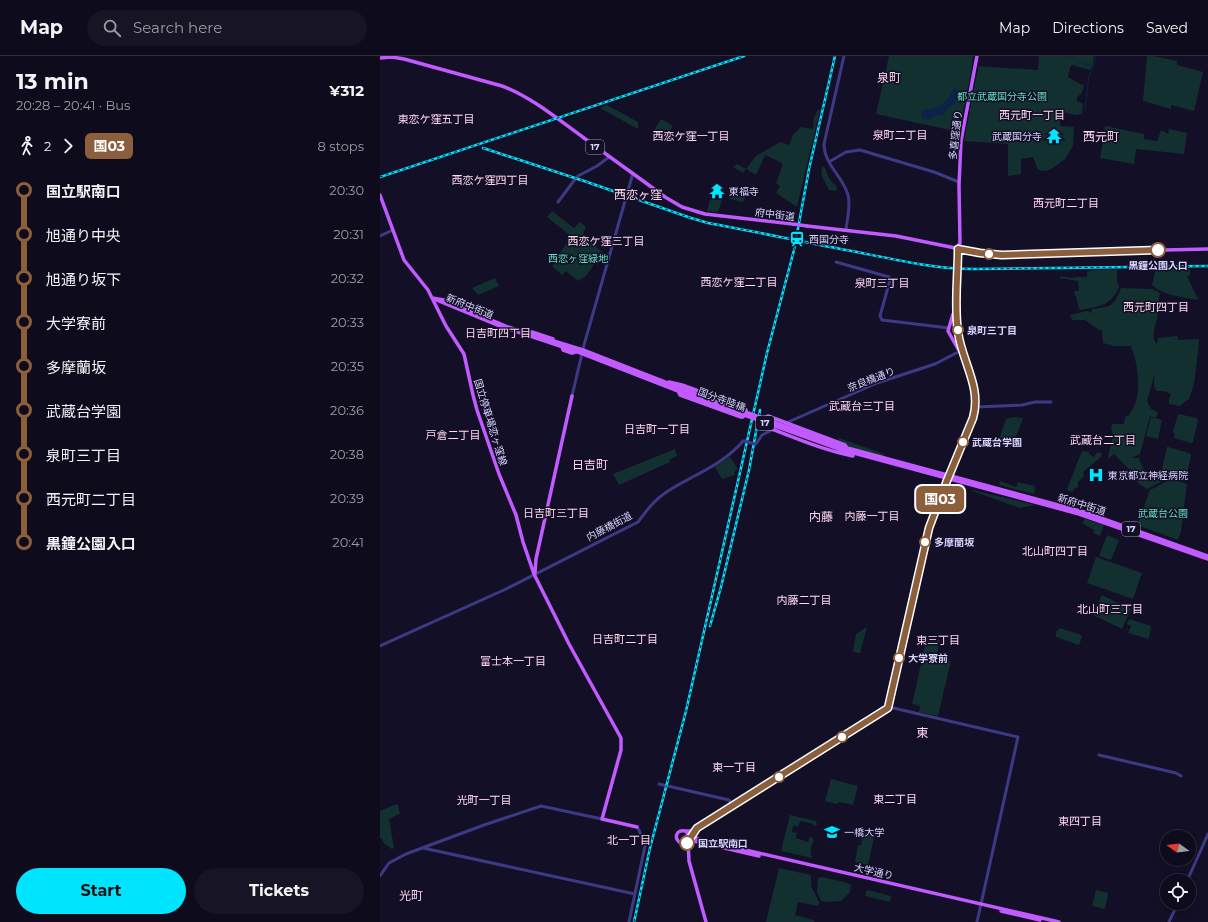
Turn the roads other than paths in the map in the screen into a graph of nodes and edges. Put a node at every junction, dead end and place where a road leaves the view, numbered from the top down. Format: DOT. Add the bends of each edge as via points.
graph roads {
  1 [pos="844,56"];
  2 [pos="977,56"];
  3 [pos="380,58"];
  4 [pos="609,157"];
  5 [pos="829,162"];
  6 [pos="633,173"];
  7 [pos="959,182"];
  8 [pos="380,195"];
  9 [pos="558,202"];
  10 [pos="393,230"];
  11 [pos="846,230"];
  12 [pos="380,236"];
  13 [pos="958,248"];
  14 [pos="1208,249"];
  15 [pos="836,262"];
  16 [pos="432,298"];
  17 [pos="957,312"];
  18 [pos="949,328"];
  19 [pos="962,350"];
  20 [pos="582,352"];
  21 [pos="664,382"];
  22 [pos="678,391"];
  23 [pos="692,394"];
  24 [pos="572,396"];
  25 [pos="1051,402"];
  26 [pos="976,408"];
  27 [pos="786,423"];
  28 [pos="773,429"];
  29 [pos="839,448"];
  30 [pos="848,449"];
  31 [pos="864,457"];
  32 [pos="948,477"];
  33 [pos="1208,556"];
  34 [pos="536,559"];
  35 [pos="1208,559"];
  36 [pos="529,560"];
  37 [pos="534,574"];
  38 [pos="380,646"];
  39 [pos="888,708"];
  40 [pos="1099,755"];
  41 [pos="1181,776"];
  42 [pos="659,784"];
  43 [pos="732,805"];
  44 [pos="602,819"];
  45 [pos="637,827"];
  46 [pos="695,829"];
  47 [pos="686,832"];
  48 [pos="1208,834"];
  49 [pos="690,839"];
  50 [pos="696,840"];
  51 [pos="681,844"];
  52 [pos="423,848"];
  53 [pos="688,853"];
  54 [pos="1190,874"];
  55 [pos="380,876"];
  56 [pos="635,894"];
  57 [pos="980,905"];
  58 [pos="1175,910"];
  59 [pos="629,922"];
  60 [pos="706,922"];
  61 [pos="977,922"];
  62 [pos="1049,922"];
  63 [pos="1059,922"];
  64 [pos="1169,922"];
  1 -- 5 [label="street" via="824,140"];
  2 -- 7 [label="main road, 多喜窪通り" via="961,141"];
  3 -- 4 [label="main road, 府中街道 / 17" via="404,59 511,89"];
  4 -- 6 [label="main road, 府中街道 / 17"];
  4 -- 9 [label="street" via="577,177"];
  5 -- 7 [label="street" via="843,153 860,150"];
  5 -- 11 [label="street" via="848,194"];
  6 -- 11 [label="main road, 府中街道 / 17, bridge" via="665,198 704,214"];
  6 -- 20 [label="street"];
  7 -- 13 [label="main road, 多喜窪通り"];
  8 -- 10 [label="main road, 国立停車場恋ヶ窪線"];
  10 -- 12 [label="street"];
  10 -- 16 [label="main road, 国立停車場恋ヶ窪線" via="404,260 426,286"];
  11 -- 13 [label="main road, 府中街道 / 17" via="896,236"];
  13 -- 14 [label="main road, 府中街道 / 17" via="1002,255"];
  13 -- 17 [label="main road, 多喜窪通り, bridge"];
  15 -- 18 [label="street" via="890,277 880,316 882,320"];
  16 -- 20 [label="main road, 新府中街道 / 17" via="444,300"];
  16 -- 20 [label="main road, 新府中街道 / 17" via="497,326"];
  16 -- 36 [label="main road, 国立停車場恋ヶ窪線" via="464,354 472,395 516,515"];
  17 -- 18 [label="main road" via="953,314"];
  17 -- 19 [label="main road"];
  18 -- 19 [label="main road" via="958,349"];
  19 -- 26 [label="main road" via="975,390"];
  19 -- 27 [label="street, 奈良橋通り" via="935,364 877,383"];
  20 -- 21 [label="main road, 新府中街道 / 17"];
  20 -- 22 [label="main road, 新府中街道 / 17"];
  20 -- 24 [label="street"];
  21 -- 22 [label="main road, 17" via="682,385 746,410 741,417 680,395"];
  21 -- 23 [label="main road, 新府中街道 / 17"];
  22 -- 23 [label="main road, 新府中街道 / 17"];
  23 -- 29 [label="main road, 国分寺陸橋 / 17, bridge"];
  24 -- 34 [label="main road"];
  25 -- 26 [label="street"];
  26 -- 32 [label="main road"];
  27 -- 28 [label="street"];
  27 -- 28 [label="main road, 17" via="766,417 763,425"];
  27 -- 30 [label="main road, 17" via="845,444"];
  28 -- 31 [label="main road, 17" via="837,452"];
  28 -- 37 [label="street, 内藤橋街道, bridge" via="762,435 756,444 743,441 730,454 668,491 652,504 638,522"];
  29 -- 30 [label="main road, 新府中街道 / 17"];
  29 -- 31 [label="main road, 新府中街道 / 17"];
  30 -- 32 [label="main road, 新府中街道 / 17"];
  31 -- 32 [label="main road, 新府中街道 / 17"];
  32 -- 33 [label="main road, 新府中街道 / 17" via="1084,512"];
  32 -- 35 [label="main road, 新府中街道 / 17" via="1087,516"];
  32 -- 39 [label="main road" via="926,538"];
  34 -- 36 [label="main road"];
  34 -- 37 [label="main road"];
  36 -- 37 [label="main road, 国立停車場恋ヶ窪線"];
  37 -- 38 [label="street, 内藤橋街道"];
  37 -- 44 [label="main road, 国立停車場恋ヶ窪線" via="621,738 621,750"];
  39 -- 43 [label="main road"];
  39 -- 57 [label="street" via="1018,737"];
  40 -- 41 [label="street"];
  42 -- 43 [label="street" via="729,800"];
  43 -- 46 [label="main road"];
  44 -- 45 [label="main road"];
  44 -- 52 [label="street" via="541,806"];
  45 -- 56 [label="street" via="646,846"];
  46 -- 47 [label="main road"];
  46 -- 49 [label="main road"];
  46 -- 50 [label="main road"];
  47 -- 49 [label="main road, 大学通り"];
  47 -- 51 [label="main road" via="680,831 677,834 676,839"];
  48 -- 54 [label="street"];
  49 -- 50 [label="main road, 大学通り"];
  49 -- 50 [label="main road, 大学通り"];
  49 -- 51 [label="main road"];
  49 -- 53 [label="main road"];
  50 -- 53 [label="main road" via="691,844"];
  50 -- 57 [label="main road, 大学通り"];
  51 -- 53 [label="main road"];
  52 -- 55 [label="street" via="390,863"];
  52 -- 56 [label="street"];
  53 -- 60 [label="main road"];
  56 -- 59 [label="street"];
  57 -- 61 [label="street"];
  57 -- 62 [label="main road, 大学通り"];
  57 -- 63 [label="main road, 大学通り"];
  58 -- 64 [label="street"];
}
